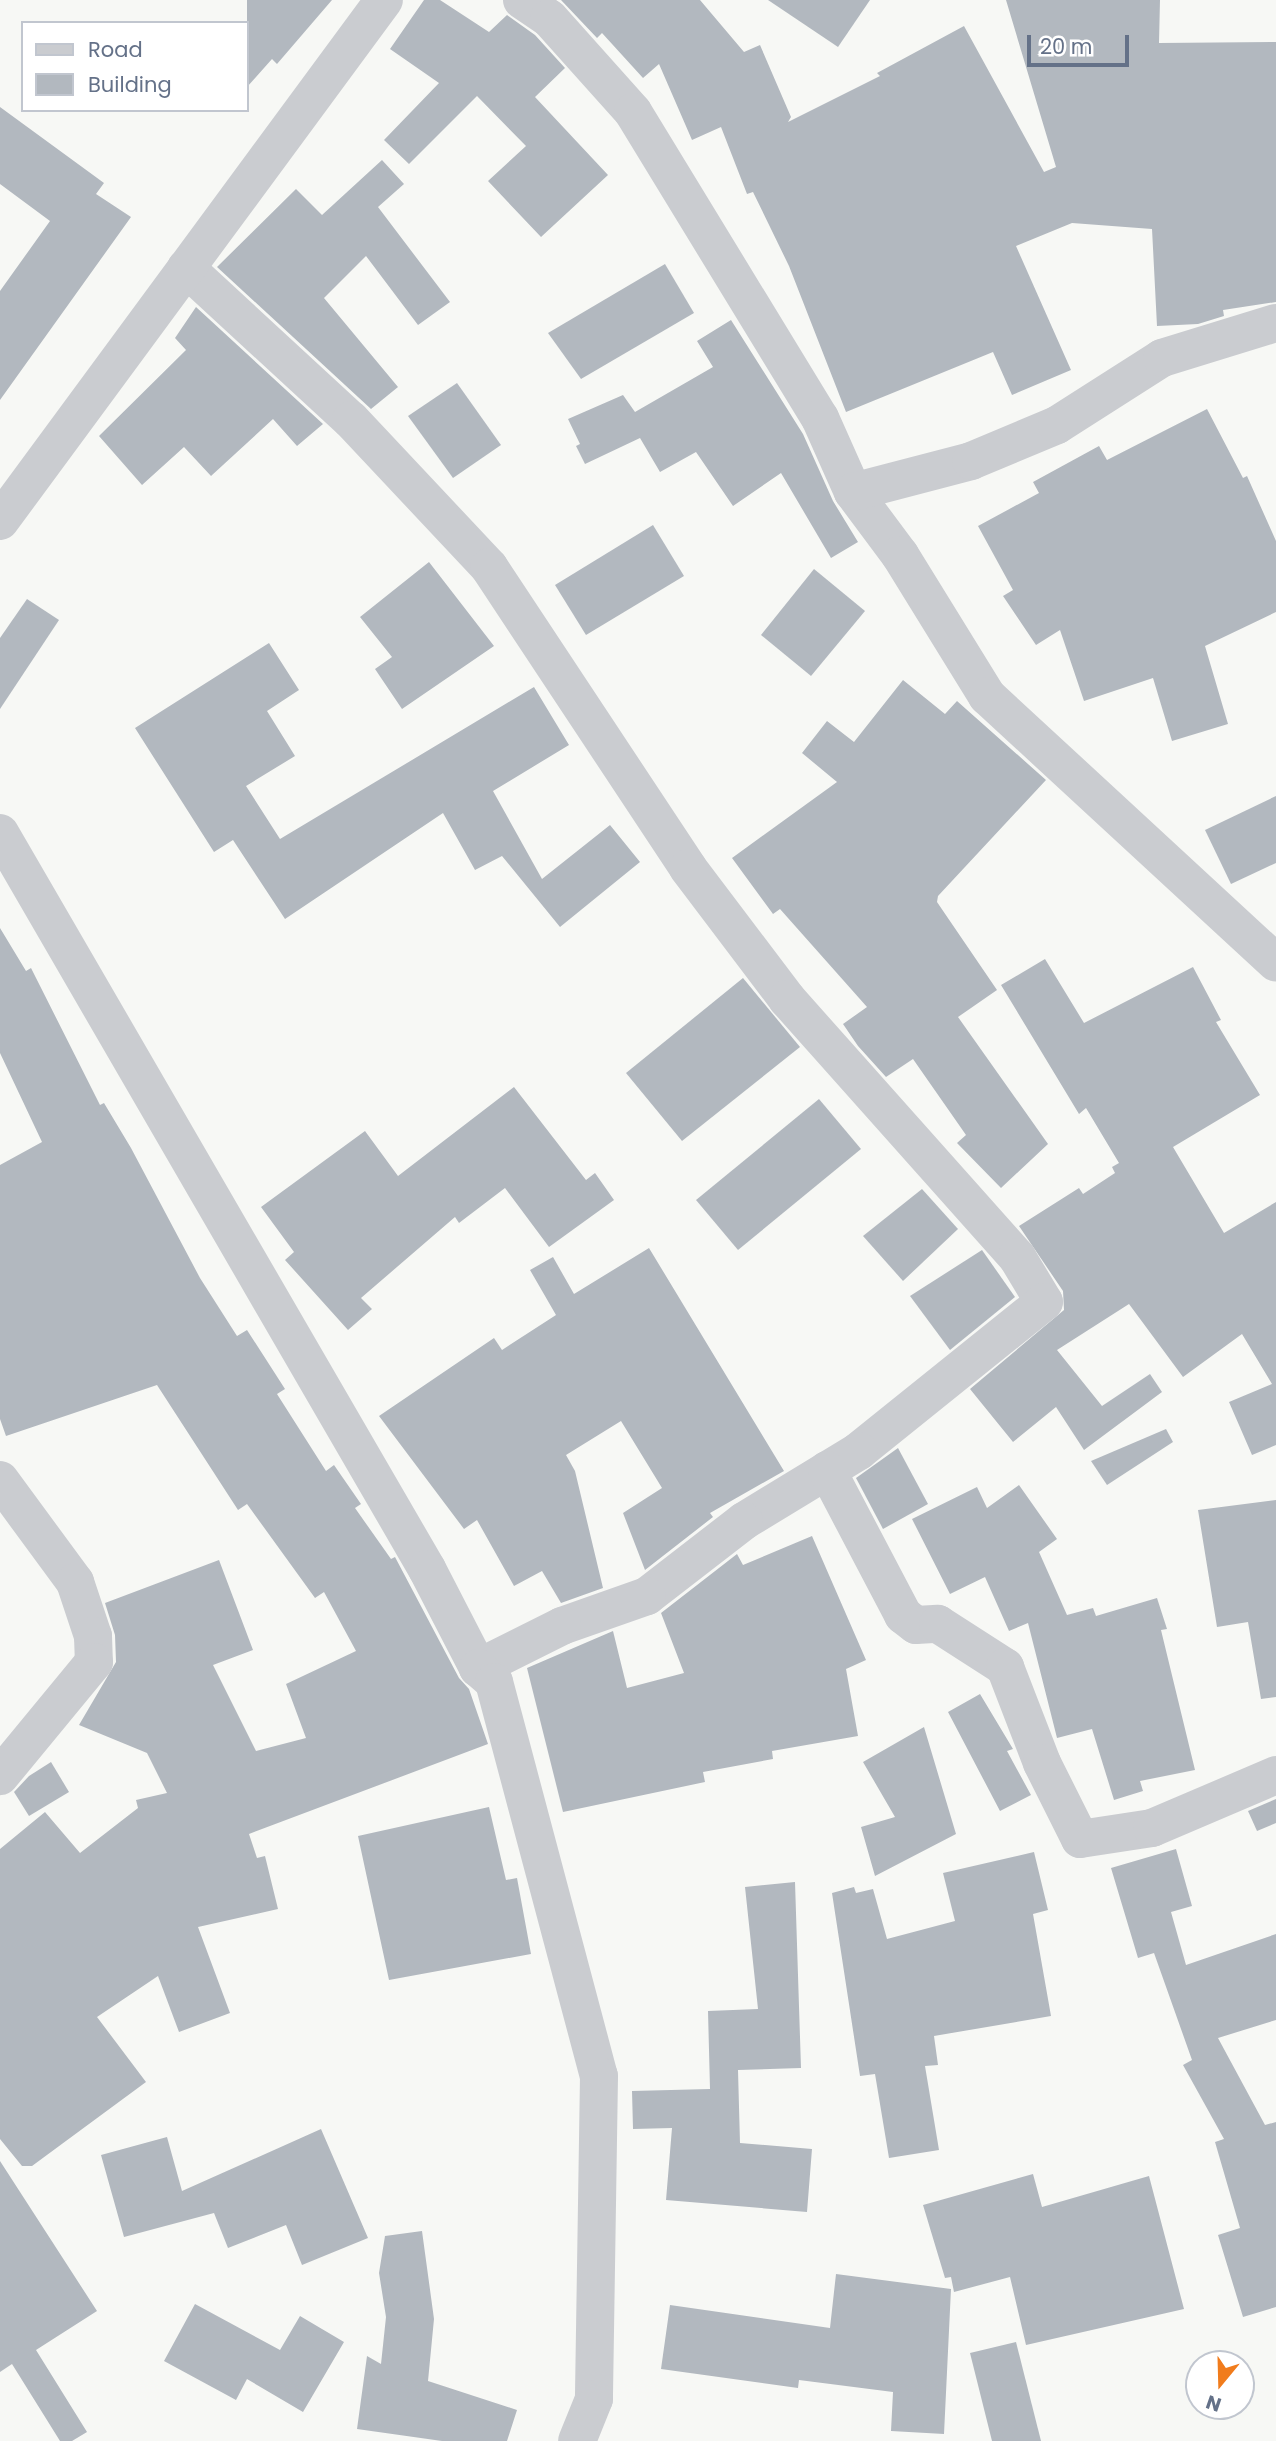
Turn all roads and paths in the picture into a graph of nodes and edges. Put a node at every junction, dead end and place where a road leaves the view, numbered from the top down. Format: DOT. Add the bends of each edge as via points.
graph roads {
  1 [pos="384,0"];
  2 [pos="522,0"];
  3 [pos="186,268"];
  4 [pos="1276,323"];
  5 [pos="853,492"];
  6 [pos="0,522"];
  7 [pos="0,833"];
  8 [pos="1276,963"];
  9 [pos="827,1470"];
  10 [pos="0,1480"];
  11 [pos="478,1668"];
  12 [pos="1276,1775"];
  13 [pos="0,1776"];
  14 [pos="577,2441"];
  1 -- 3 [label="street"];
  2 -- 5 [label="street" via="549,19 634,112 820,418"];
  3 -- 6 [label="street"];
  3 -- 9 [label="street" via="351,420 489,567 688,868 754,956 849,1072 1017,1256 1044,1302 859,1451"];
  4 -- 5 [label="street" via="1162,358 1057,425 971,461"];
  5 -- 8 [label="street" via="900,555 988,696"];
  7 -- 11 [label="street" via="428,1569"];
  9 -- 11 [label="street" via="744,1521 647,1596 562,1626"];
  9 -- 12 [label="street" via="903,1615 916,1625 938,1624 1005,1667 1037,1751 1080,1839 1152,1828"];
  10 -- 13 [label="street" via="75,1582 93,1636 94,1662"];
  11 -- 14 [label="street" via="494,1682 598,2076 594,2399"];
}
